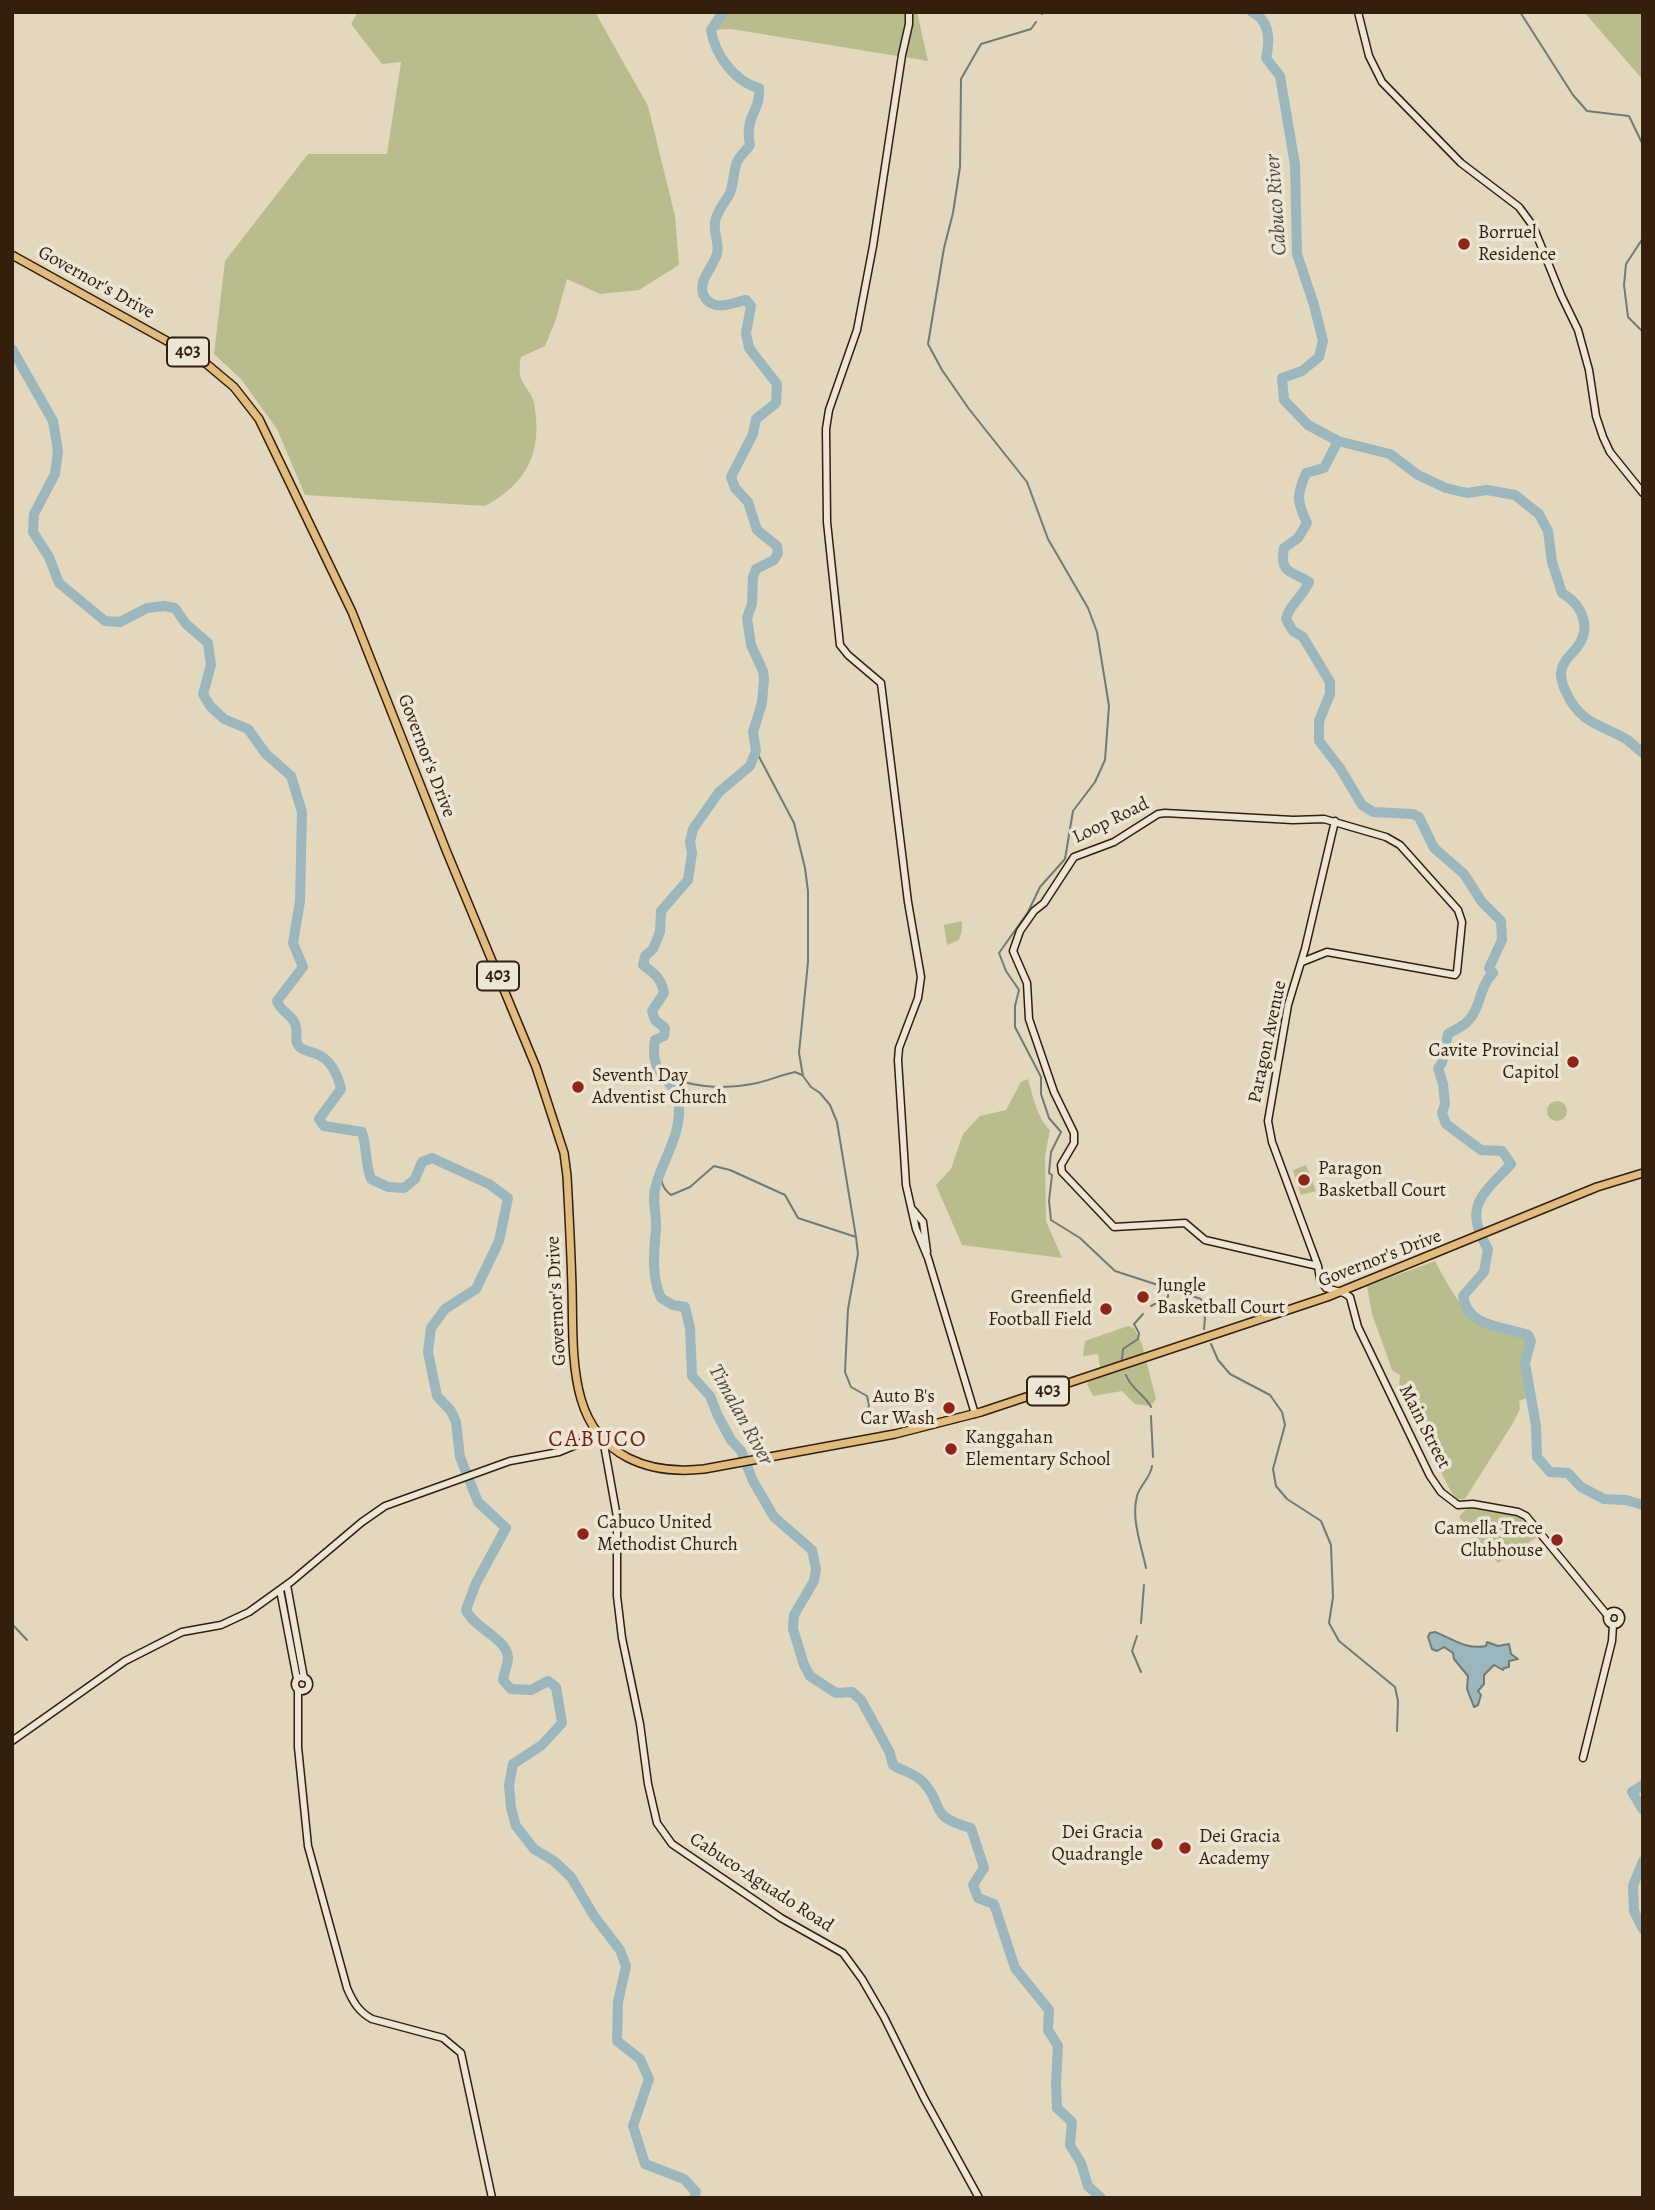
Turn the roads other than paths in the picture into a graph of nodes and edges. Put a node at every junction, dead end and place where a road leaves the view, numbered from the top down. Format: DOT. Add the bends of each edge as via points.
graph roads {
  1 [pos="909,12"];
  2 [pos="1358,12"];
  3 [pos="12,255"];
  4 [pos="1643,494"];
  5 [pos="1335,821"];
  6 [pos="1302,962"];
  7 [pos="1643,1173"];
  8 [pos="1318,1266"];
  9 [pos="1366,1282"];
  10 [pos="1326,1288"];
  11 [pos="1339,1292"];
  12 [pos="1350,1297"];
  13 [pos="1324,1298"];
  14 [pos="975,1414"];
  15 [pos="601,1436"];
  16 [pos="287,1585"];
  17 [pos="280,1590"];
  18 [pos="1608,1616"];
  19 [pos="1613,1625"];
  20 [pos="301,1678"];
  21 [pos="301,1691"];
  22 [pos="12,1741"];
  23 [pos="1583,1758"];
  24 [pos="492,2198"];
  25 [pos="979,2198"];
  1 -- 14 [label="street" via="864,298 852,349 829,410 827,522 840,645 881,683 921,977 898,1060 906,1185 912,1209 923,1222 928,1258"];
  2 -- 4 [label="street" via="1369,56 1382,82 1461,163 1519,206 1534,226 1578,330 1603,437"];
  3 -- 15 [label="main road, Governor's Drive / 403" via="212,368 241,394 265,430 352,612 547,1096 567,1176 576,1371 584,1406"];
  5 -- 6 [label="street, Paragon Avenue"];
  5 -- 6 [label="street, Loop Road" via="1395,841 1458,910 1462,922 1457,972 1452,976 1327,952"];
  5 -- 8 [label="street, Loop Road" via="1158,814 1114,842 1073,856 1020,931 1013,951 1027,984 1029,1019 1054,1092 1074,1133 1062,1172 1088,1203 1114,1227 1185,1223 1205,1240"];
  6 -- 8 [label="street, Paragon Avenue" via="1288,1005 1268,1126"];
  7 -- 9 [label="main road, Governor's Drive / 403" via="1597,1187"];
  8 -- 10 [label="street, Paragon Avenue"];
  9 -- 11 [label="main road, Governor's Drive / 403"];
  9 -- 12 [label="street" via="1353,1289"];
  10 -- 11 [label="street"];
  10 -- 13 [label="street"];
  11 -- 12 [label="street"];
  11 -- 13 [label="main road, Governor's Drive / 403"];
  12 -- 18 [label="street, Main Street" via="1358,1327 1441,1492 1458,1505 1526,1516"];
  13 -- 14 [label="main road, Governor's Drive / 403"];
  14 -- 15 [label="main road, Governor's Drive / 403" via="895,1434 690,1471 660,1470 628,1457"];
  15 -- 16 [label="street" via="559,1452 521,1458 380,1509"];
  15 -- 25 [label="street, Cabuco-Aguado Road" via="617,1517 622,1638 657,1823 672,1844 781,1918 843,1953 884,2017"];
  16 -- 17 [label="street"];
  16 -- 20 [label="street"];
  17 -- 20 [label="street"];
  17 -- 22 [label="street" via="234,1620 182,1632 125,1661"];
  18 -- 19 [label="street, Main Street"];
  18 -- 19 [label="street, Main Street" via="1620,1615 1619,1623"];
  19 -- 23 [label="street"];
  20 -- 21 [label="street" via="295,1685"];
  20 -- 21 [label="street" via="309,1685"];
  21 -- 24 [label="street" via="298,1747 308,1846 346,1988 356,2006 372,2019 443,2038 461,2053"];
}
